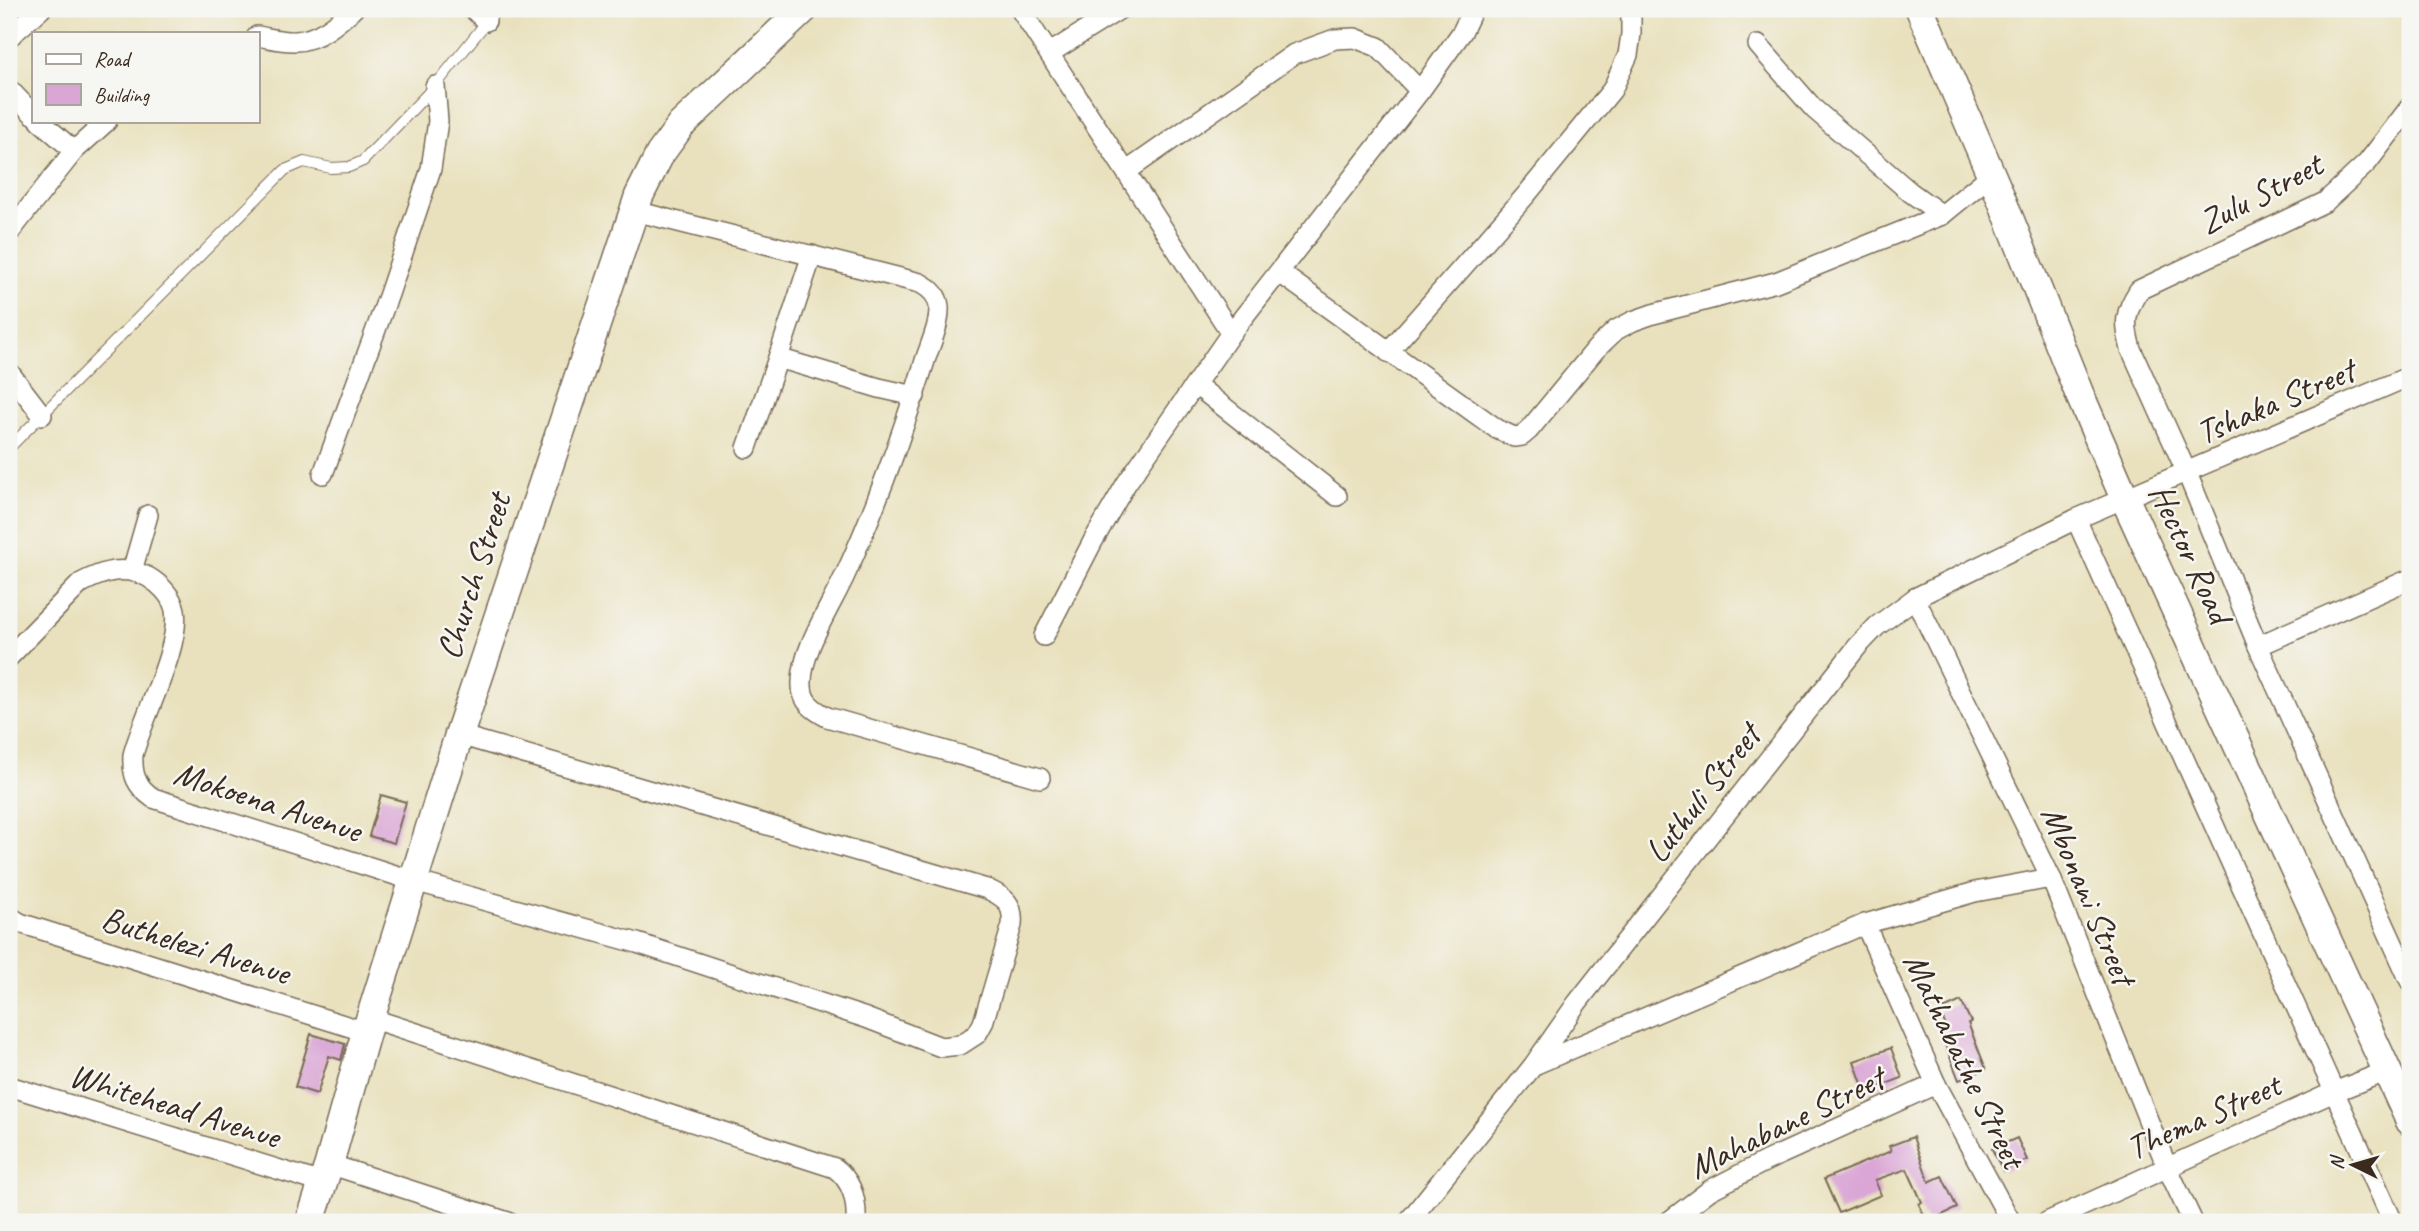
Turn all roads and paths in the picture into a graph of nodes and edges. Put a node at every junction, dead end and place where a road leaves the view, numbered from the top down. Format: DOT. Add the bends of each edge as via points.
graph roads {
  1 [pos="41,9"];
  2 [pos="353,9"];
  3 [pos="804,9"];
  4 [pos="1020,9"];
  5 [pos="1120,9"];
  6 [pos="1473,9"];
  7 [pos="1631,9"];
  8 [pos="1920,9"];
  9 [pos="486,13"];
  10 [pos="259,36"];
  11 [pos="9,37"];
  12 [pos="1758,45"];
  13 [pos="1051,53"];
  14 [pos="435,86"];
  15 [pos="9,89"];
  16 [pos="1420,91"];
  17 [pos="2410,107"];
  18 [pos="32,113"];
  19 [pos="41,122"];
  20 [pos="106,122"];
  21 [pos="74,150"];
  22 [pos="1127,171"];
  23 [pos="1991,175"];
  24 [pos="635,211"];
  25 [pos="1942,215"];
  26 [pos="9,233"];
  27 [pos="812,255"];
  28 [pos="1280,273"];
  29 [pos="2126,315"];
  30 [pos="1231,333"];
  31 [pos="1388,352"];
  32 [pos="778,358"];
  33 [pos="9,372"];
  34 [pos="2410,376"];
  35 [pos="1196,385"];
  36 [pos="915,396"];
  37 [pos="42,415"];
  38 [pos="9,448"];
  39 [pos="747,448"];
  40 [pos="2187,473"];
  41 [pos="323,474"];
  42 [pos="1337,496"];
  43 [pos="2125,499"];
  44 [pos="149,515"];
  45 [pos="2076,519"];
  46 [pos="132,570"];
  47 [pos="2410,579"];
  48 [pos="1915,598"];
  49 [pos="1044,636"];
  50 [pos="2258,646"];
  51 [pos="9,657"];
  52 [pos="459,736"];
  53 [pos="1040,779"];
  54 [pos="2051,878"];
  55 [pos="414,881"];
  56 [pos="9,916"];
  57 [pos="1866,924"];
  58 [pos="2410,981"];
  59 [pos="368,1025"];
  60 [pos="1533,1066"];
  61 [pos="2387,1071"];
  62 [pos="1936,1084"];
  63 [pos="9,1086"];
  64 [pos="2334,1091"];
  65 [pos="2410,1121"];
  66 [pos="2167,1167"];
  67 [pos="326,1174"];
  68 [pos="495,1220"];
  69 [pos="310,1222"];
  70 [pos="856,1222"];
  71 [pos="1408,1222"];
  72 [pos="1668,1222"];
  73 [pos="2011,1222"];
  74 [pos="2048,1222"];
  75 [pos="2193,1222"];
  76 [pos="2393,1222"];
  1 -- 11 [label="street"];
  2 -- 10 [label="street" via="315,37 297,41"];
  3 -- 24 [label="street, Church Street" via="681,125 652,167"];
  4 -- 13 [label="street"];
  5 -- 13 [label="street"];
  6 -- 16 [label="street" via="1468,24"];
  7 -- 31 [label="street" via="1628,55 1612,90"];
  8 -- 23 [label="street, Hector Road"];
  9 -- 14 [label="lane"];
  12 -- 25 [label="street" via="1814,109"];
  13 -- 22 [label="street"];
  14 -- 37 [label="lane" via="363,161 331,168 304,162 285,170"];
  14 -- 41 [label="street" via="438,121 431,169"];
  15 -- 18 [label="street"];
  16 -- 22 [label="street" via="1371,43 1355,38 1328,41 1294,54"];
  16 -- 28 [label="street"];
  17 -- 29 [label="street, Zulu Street" via="2367,163 2325,202 2139,290"];
  19 -- 21 [label="street"];
  20 -- 21 [label="street"];
  21 -- 26 [label="street"];
  22 -- 30 [label="street"];
  23 -- 25 [label="street"];
  23 -- 43 [label="street, Hector Road"];
  24 -- 27 [label="street"];
  24 -- 52 [label="street, Church Street"];
  25 -- 31 [label="street" via="1776,282 1633,321 1597,349 1522,436 1508,436"];
  27 -- 32 [label="street"];
  27 -- 36 [label="street" via="920,283 933,292 939,307 937,323"];
  28 -- 30 [label="street"];
  28 -- 31 [label="street"];
  29 -- 40 [label="street, Hector Road" via="2131,349"];
  30 -- 35 [label="street"];
  32 -- 36 [label="street"];
  32 -- 39 [label="street"];
  33 -- 37 [label="street"];
  34 -- 40 [label="street, Tshaka Street"];
  35 -- 42 [label="street"];
  35 -- 49 [label="street" via="1126,484"];
  36 -- 53 [label="street" via="848,568 803,665 804,698 827,717"];
  37 -- 38 [label="lane"];
  40 -- 43 [label="street, Tshaka Street"];
  40 -- 50 [label="street, Hector Road"];
  43 -- 45 [label="street, Luthuli Street"];
  43 -- 61 [label="street, Hector Road"];
  44 -- 46 [label="street"];
  45 -- 48 [label="street, Luthuli Street"];
  45 -- 64 [label="street"];
  46 -- 51 [label="street" via="117,570 81,583"];
  46 -- 55 [label="street, Mokoena Avenue" via="150,578 167,594 175,608 176,627 133,755 138,785 164,802"];
  47 -- 50 [label="street"];
  48 -- 54 [label="street, Mbonani Street"];
  48 -- 60 [label="street, Luthuli Street" via="1857,647 1577,1003"];
  50 -- 58 [label="street, Hector Road"];
  52 -- 55 [label="street, Church Street"];
  52 -- 55 [label="street, Mokoena Avenue" via="996,893 1008,902 1012,916 988,1013 969,1040 941,1047 637,943"];
  54 -- 57 [label="street" via="1975,892"];
  54 -- 66 [label="street, Mbonani Street"];
  55 -- 59 [label="street, Church Street"];
  56 -- 59 [label="street, Buthelezi Avenue" via="20,923"];
  57 -- 60 [label="street"];
  57 -- 62 [label="street, Mathabathe Street"];
  59 -- 67 [label="street, Church Street"];
  59 -- 70 [label="street, Buthelezi Avenue" via="835,1168 853,1190"];
  60 -- 71 [label="street, Luthuli Street"];
  61 -- 64 [label="street, Thema Street"];
  61 -- 65 [label="street, Hector Road"];
  62 -- 72 [label="street, Mahabane Street" via="1710,1190"];
  62 -- 73 [label="street, Mathabathe Street"];
  63 -- 67 [label="street, Whitehead Avenue"];
  64 -- 66 [label="street, Thema Street"];
  64 -- 76 [label="street"];
  66 -- 74 [label="street, Thema Street"];
  66 -- 75 [label="street, Mbonani Street"];
  67 -- 68 [label="street, Whitehead Avenue"];
  67 -- 69 [label="street, Church Street"];
}
